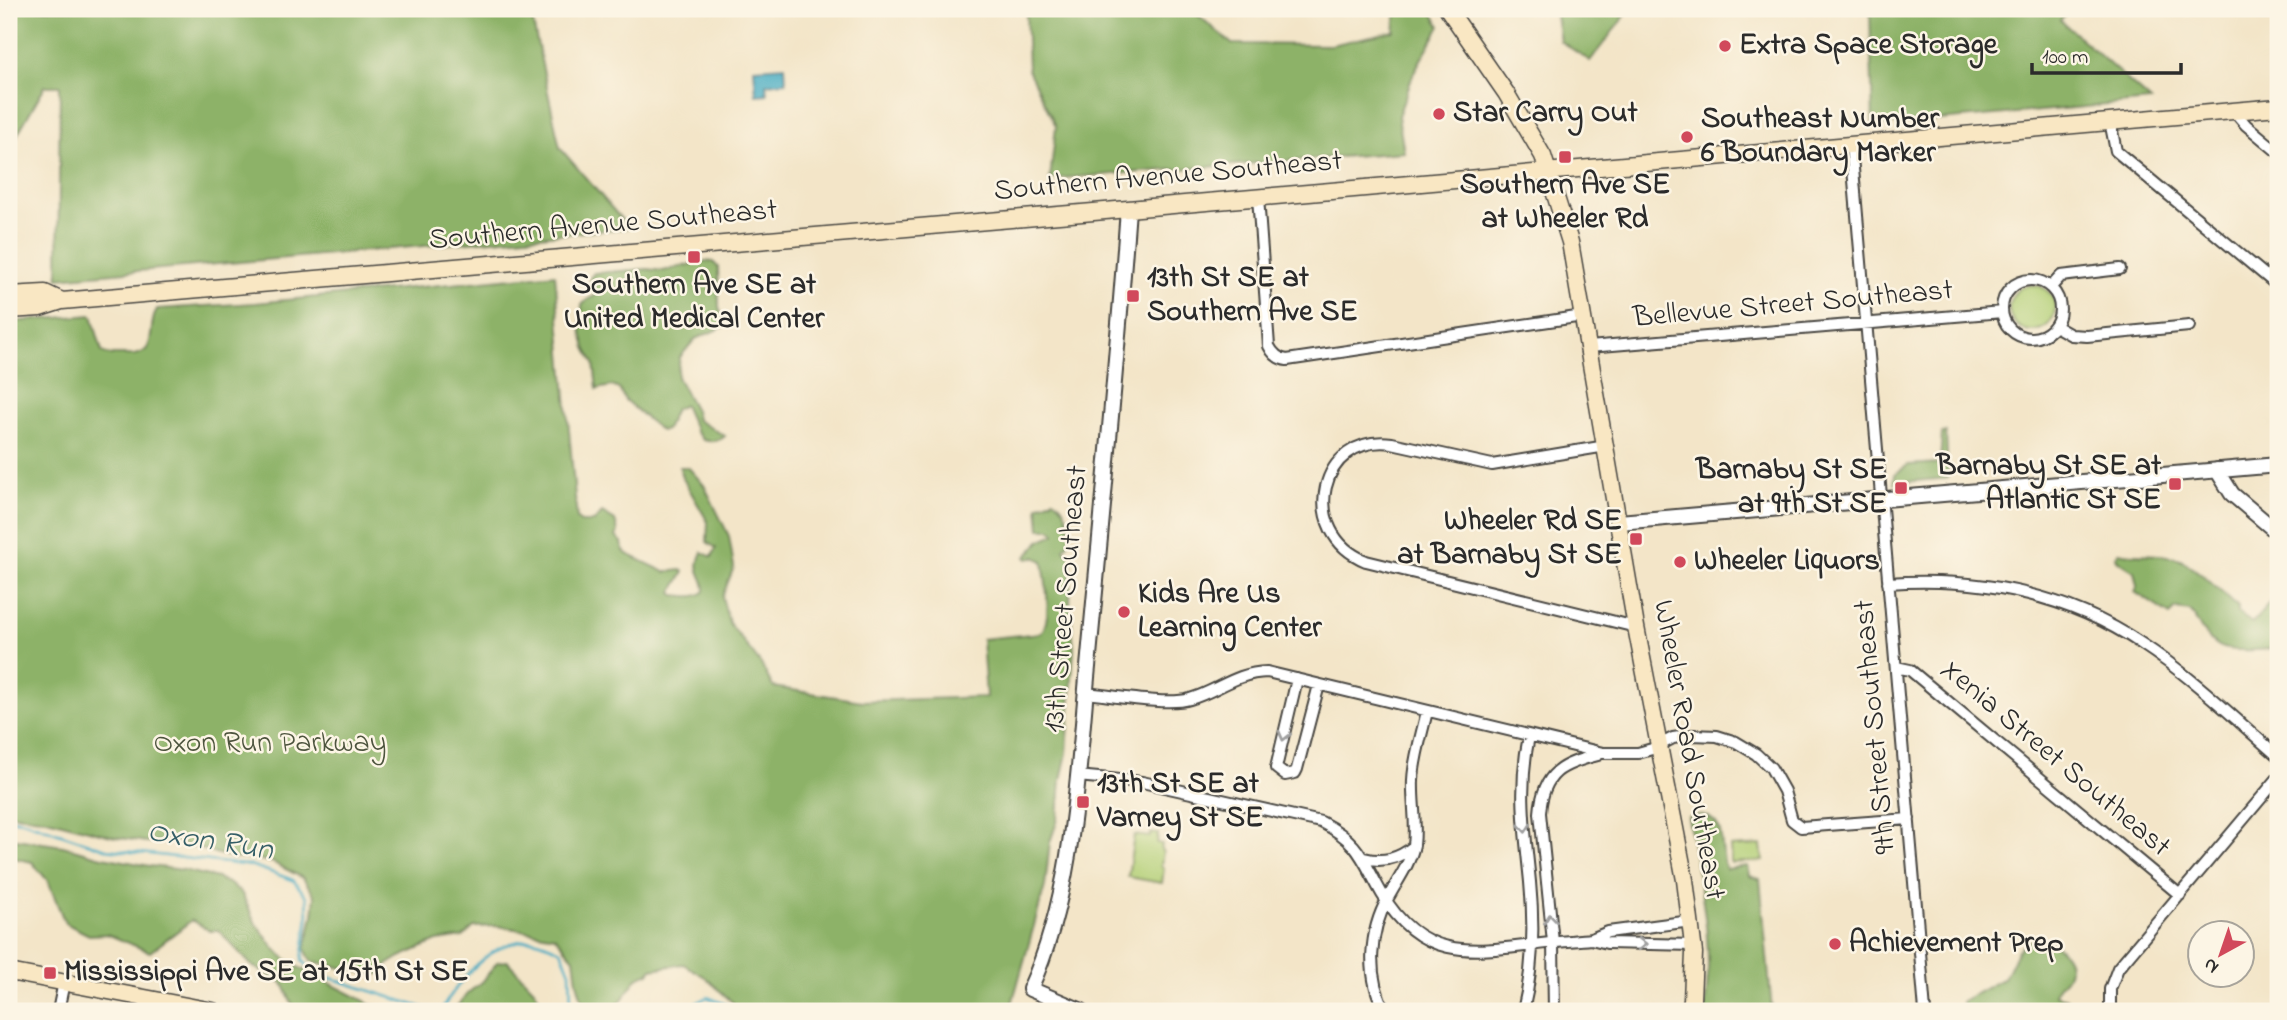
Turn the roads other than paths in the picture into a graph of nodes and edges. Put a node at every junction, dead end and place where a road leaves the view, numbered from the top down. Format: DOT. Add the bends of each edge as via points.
graph roads {
  1 [pos="1448,9"];
  2 [pos="2278,107"];
  3 [pos="2234,111"];
  4 [pos="2110,121"];
  5 [pos="1852,145"];
  6 [pos="2278,152"];
  7 [pos="1548,172"];
  8 [pos="1258,197"];
  9 [pos="1128,209"];
  10 [pos="2120,269"];
  11 [pos="2278,286"];
  12 [pos="2051,288"];
  13 [pos="9,295"];
  14 [pos="62,301"];
  15 [pos="9,310"];
  16 [pos="2002,312"];
  17 [pos="1583,316"];
  18 [pos="1866,322"];
  19 [pos="2055,326"];
  20 [pos="2189,326"];
  21 [pos="1588,347"];
  22 [pos="1606,446"];
  23 [pos="2278,465"];
  24 [pos="2217,470"];
  25 [pos="1881,500"];
  26 [pos="1619,522"];
  27 [pos="2278,533"];
  28 [pos="1888,583"];
  29 [pos="1636,626"];
  30 [pos="1896,667"];
  31 [pos="1297,679"];
  32 [pos="1319,685"];
  33 [pos="1085,693"];
  34 [pos="1427,711"];
  35 [pos="1529,736"];
  36 [pos="1659,745"];
  37 [pos="1603,753"];
  38 [pos="2278,755"];
  39 [pos="1077,776"];
  40 [pos="2278,778"];
  41 [pos="1545,786"];
  42 [pos="1522,789"];
  43 [pos="1909,819"];
  44 [pos="1413,847"];
  45 [pos="1364,858"];
  46 [pos="1546,879"];
  47 [pos="1530,883"];
  48 [pos="2179,895"];
  49 [pos="1386,901"];
  50 [pos="1691,921"];
  51 [pos="1591,939"];
  52 [pos="1552,942"];
  53 [pos="1532,945"];
  54 [pos="1694,945"];
  55 [pos="9,972"];
  56 [pos="64,982"];
  57 [pos="58,1011"];
  58 [pos="213,1011"];
  59 [pos="1082,1011"];
  60 [pos="1385,1011"];
  61 [pos="1523,1011"];
  62 [pos="1554,1011"];
  63 [pos="1690,1011"];
  64 [pos="1925,1011"];
  65 [pos="2110,1011"];
  1 -- 7 [label="main road, Wheeler Road Southeast" via="1527,126"];
  2 -- 3 [label="main road, Southern Avenue Southeast"];
  3 -- 4 [label="main road, Southern Avenue Southeast"];
  3 -- 6 [label="street"];
  4 -- 5 [label="main road, Southern Avenue Southeast"];
  4 -- 11 [label="street" via="2116,151"];
  5 -- 7 [label="main road, Southern Avenue Southeast"];
  5 -- 18 [label="street, 9th Street Southeast"];
  7 -- 8 [label="main road, Southern Avenue Southeast"];
  7 -- 17 [label="main road, Wheeler Road Southeast" via="1564,220"];
  8 -- 9 [label="main road, Southern Avenue Southeast"];
  8 -- 17 [label="street" via="1269,346 1279,358"];
  9 -- 14 [label="main road, Southern Avenue Southeast"];
  9 -- 33 [label="street, 13th Street Southeast"];
  10 -- 12 [label="street" via="2061,276"];
  12 -- 16 [label="street" via="2037,280 2020,282 2006,294"];
  12 -- 19 [label="street" via="2060,306"];
  13 -- 14 [label="main road, Southern Avenue Southeast" via="45,293"];
  14 -- 15 [label="main road, Southern Avenue Southeast" via="40,309"];
  16 -- 18 [label="street, Bellevue Street Southeast"];
  16 -- 19 [label="street" via="2008,327 2024,337 2042,336"];
  17 -- 21 [label="main road, Wheeler Road Southeast"];
  18 -- 21 [label="street, Bellevue Street Southeast"];
  18 -- 25 [label="street, 9th Street Southeast"];
  19 -- 20 [label="street" via="2071,335 2087,336"];
  21 -- 22 [label="main road, Wheeler Road Southeast"];
  22 -- 26 [label="main road, Wheeler Road Southeast"];
  22 -- 29 [label="street" via="1492,466 1377,443 1356,449 1337,465 1325,488 1325,514 1340,543 1366,561"];
  23 -- 24 [label="street"];
  24 -- 25 [label="street"];
  24 -- 27 [label="street" via="2232,494"];
  25 -- 26 [label="street"];
  25 -- 28 [label="street, 9th Street Southeast"];
  26 -- 29 [label="main road, Wheeler Road Southeast"];
  28 -- 30 [label="street, 9th Street Southeast"];
  28 -- 38 [label="street" via="1996,586 2085,612 2154,652"];
  29 -- 36 [label="main road, Wheeler Road Southeast"];
  30 -- 43 [label="street, 9th Street Southeast"];
  30 -- 48 [label="street, Xenia Street Southeast" via="1910,670"];
  31 -- 32 [label="street"];
  31 -- 32 [label="street, one-way" via="1276,768 1285,775 1297,769"];
  31 -- 33 [label="street" via="1252,673 1187,700"];
  32 -- 34 [label="street"];
  33 -- 39 [label="street, 13th Street Southeast"];
  34 -- 35 [label="street"];
  34 -- 44 [label="street" via="1413,780"];
  35 -- 37 [label="street"];
  35 -- 42 [label="street"];
  36 -- 37 [label="street" via="1639,752"];
  36 -- 43 [label="street" via="1676,737 1702,735 1727,738 1746,747 1777,778 1792,820 1801,827"];
  36 -- 50 [label="main road, Wheeler Road Southeast"];
  37 -- 41 [label="street" via="1561,767"];
  39 -- 45 [label="street" via="1137,781 1310,819 1345,836"];
  39 -- 59 [label="street, 13th Street Southeast" via="1059,898 1030,989"];
  40 -- 48 [label="street"];
  41 -- 42 [label="street"];
  41 -- 46 [label="street" via="1540,813"];
  42 -- 47 [label="street, one-way"];
  43 -- 64 [label="street, 9th Street Southeast"];
  44 -- 45 [label="street" via="1398,858"];
  44 -- 49 [label="street"];
  45 -- 49 [label="street"];
  46 -- 47 [label="street"];
  52 -- 46 [label="street, one-way"];
  47 -- 53 [label="street"];
  48 -- 65 [label="street" via="2116,972"];
  49 -- 53 [label="street" via="1416,932 1447,947 1487,951"];
  49 -- 60 [label="street" via="1375,926 1372,953 1374,978"];
  50 -- 51 [label="street" via="1608,932"];
  50 -- 54 [label="main road, Wheeler Road Southeast"];
  51 -- 52 [label="street"];
  51 -- 54 [label="street, one-way"];
  52 -- 53 [label="street"];
  52 -- 62 [label="street"];
  53 -- 61 [label="street"];
  54 -- 63 [label="main road, Wheeler Road Southeast"];
  55 -- 56 [label="main road"];
  56 -- 57 [label="street"];
  56 -- 58 [label="main road"];
}
